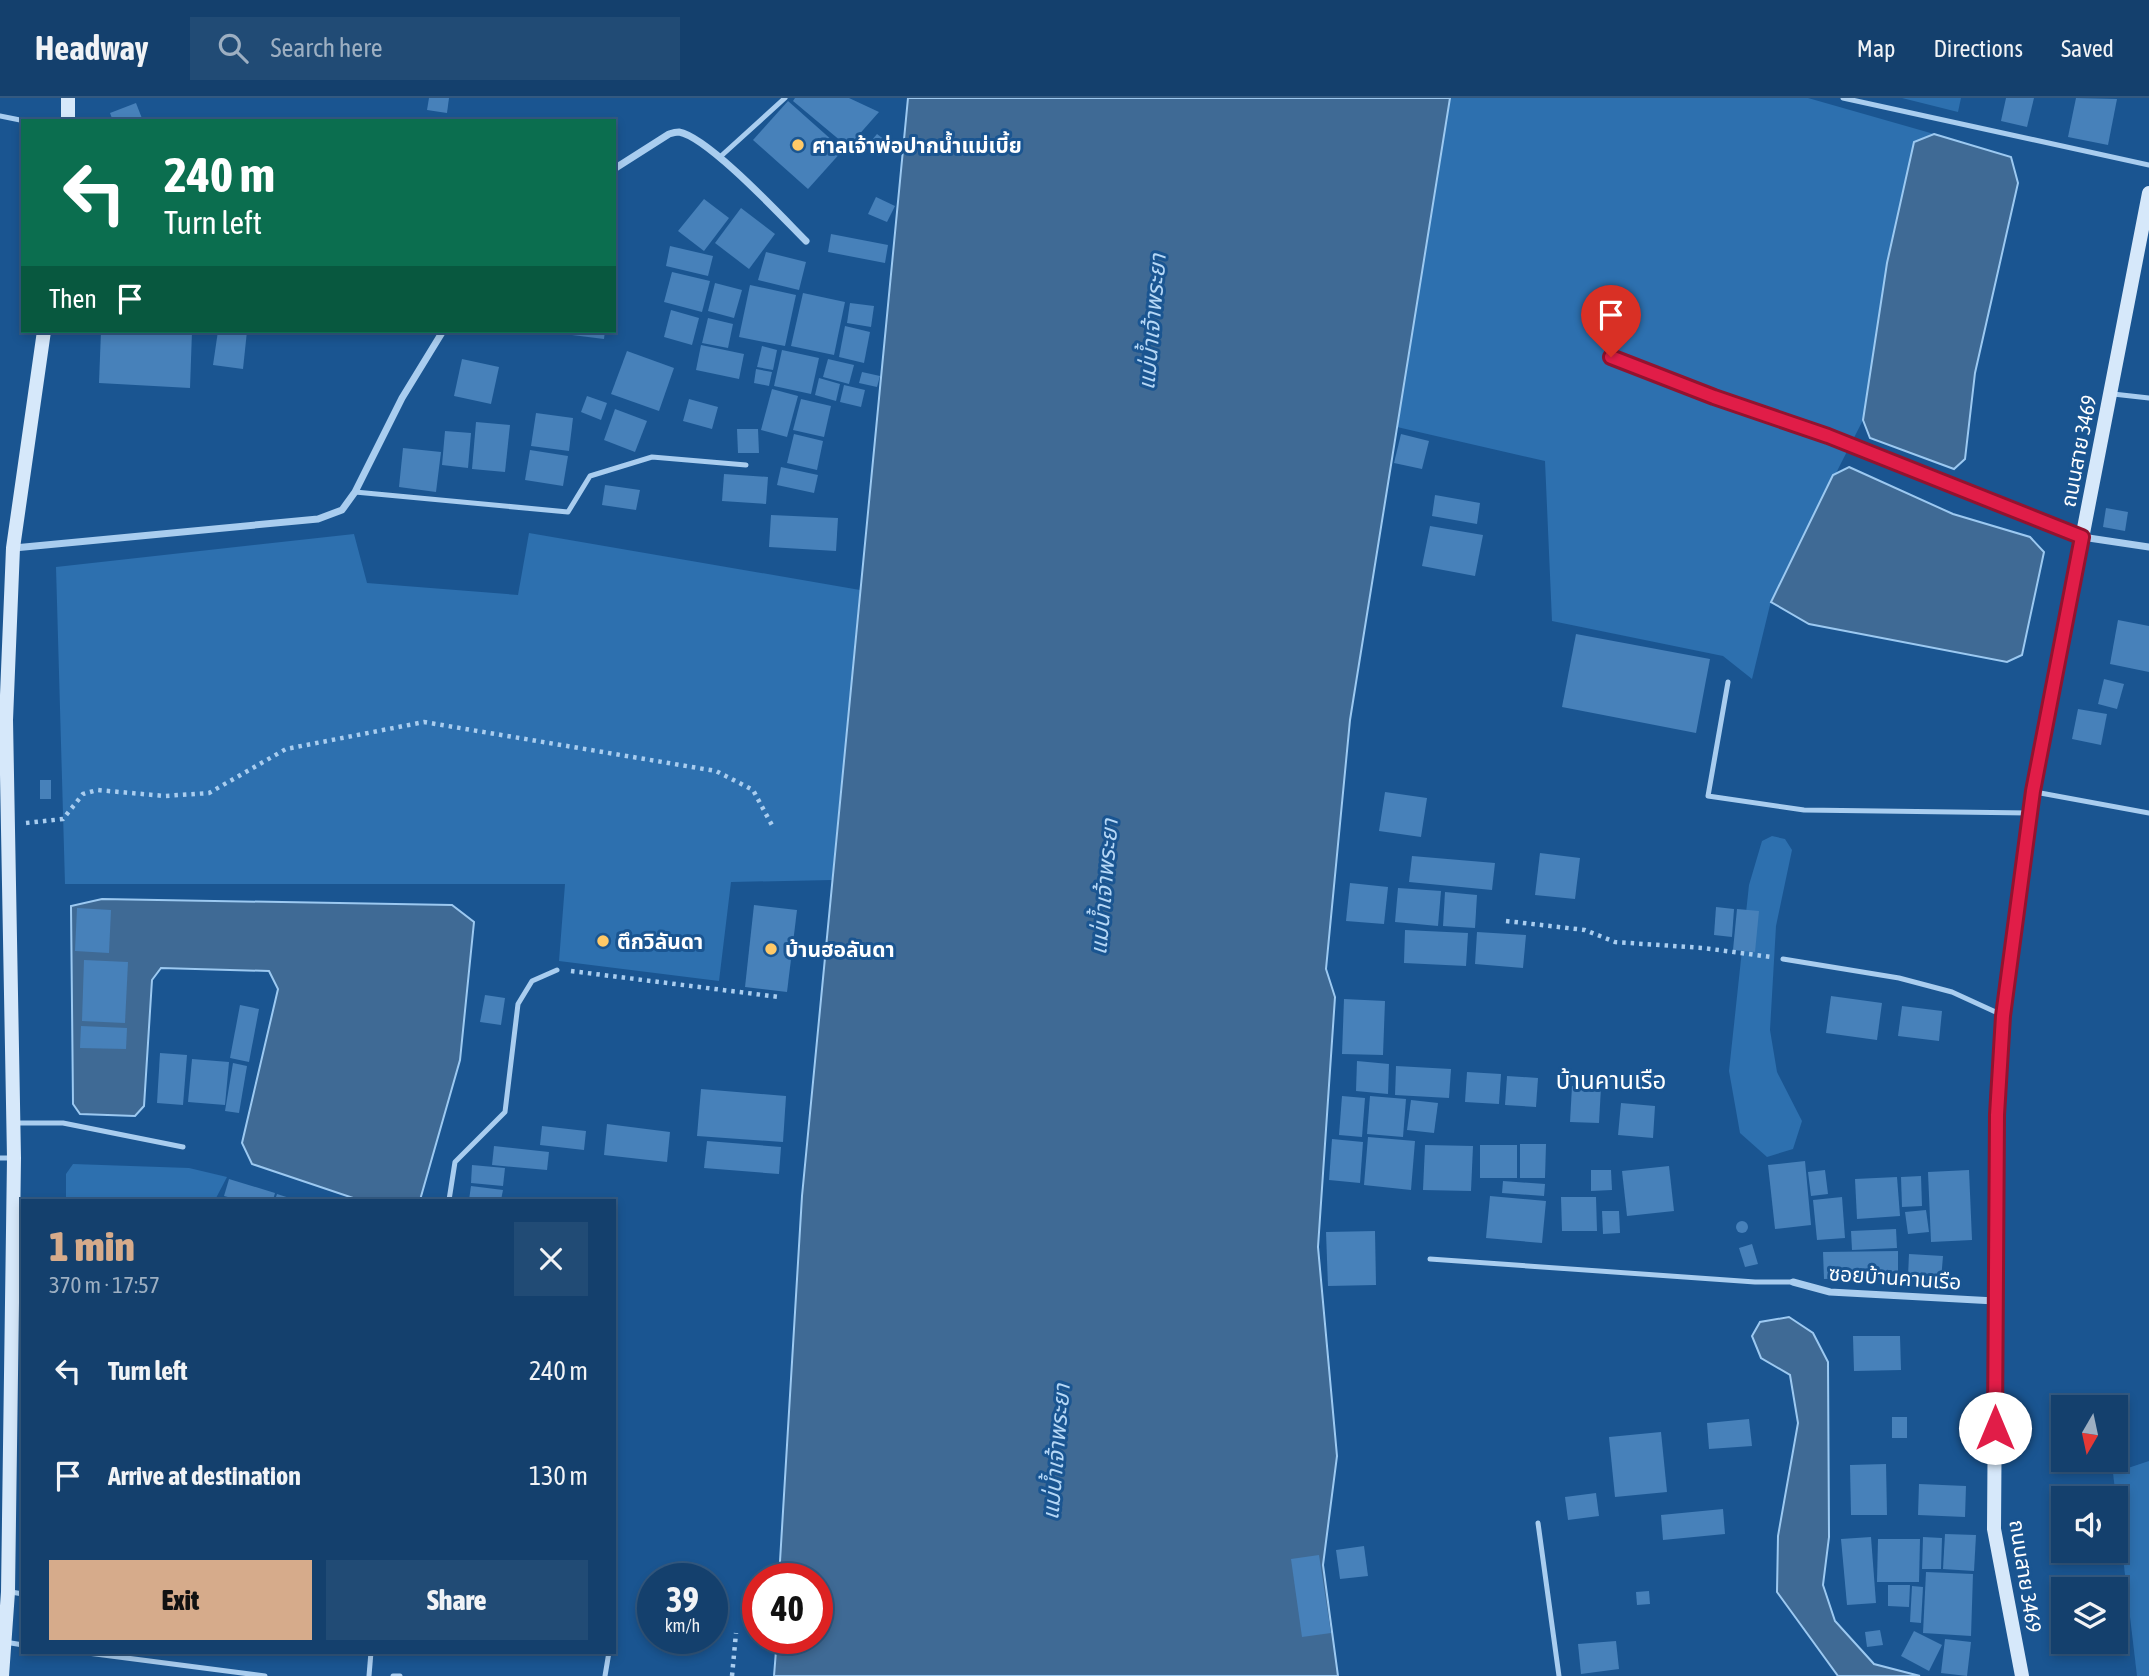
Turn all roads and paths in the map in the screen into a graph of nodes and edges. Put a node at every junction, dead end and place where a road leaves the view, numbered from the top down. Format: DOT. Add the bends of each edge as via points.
graph roads {
  1 [pos="68,98"];
  2 [pos="785,98"];
  3 [pos="1843,98"];
  4 [pos="0,116"];
  5 [pos="68,119"];
  6 [pos="21,120"];
  7 [pos="720,157"];
  8 [pos="2149,165"];
  9 [pos="616,168"];
  10 [pos="2149,193"];
  11 [pos="806,241"];
  12 [pos="44,333"];
  13 [pos="442,333"];
  14 [pos="1611,357"];
  15 [pos="2110,394"];
  16 [pos="2149,398"];
  17 [pos="746,465"];
  18 [pos="355,492"];
  19 [pos="2082,537"];
  20 [pos="2149,547"];
  21 [pos="13,548"];
  22 [pos="1728,682"];
  23 [pos="3,721"];
  24 [pos="2033,791"];
  25 [pos="2029,813"];
  26 [pos="2149,813"];
  27 [pos="8,825"];
  28 [pos="774,829"];
  29 [pos="1506,921"];
  30 [pos="1783,958"];
  31 [pos="557,970"];
  32 [pos="779,997"];
  33 [pos="2003,1016"];
  34 [pos="13,1123"];
  35 [pos="183,1147"];
  36 [pos="7,1158"];
  37 [pos="449,1199"];
  38 [pos="1430,1259"];
  39 [pos="1793,1282"];
  40 [pos="1995,1301"];
  41 [pos="1538,1523"];
  42 [pos="15,1593"];
  43 [pos="736,1633"];
  44 [pos="3,1642"];
  45 [pos="21,1644"];
  46 [pos="95,1654"];
  47 [pos="372,1654"];
  48 [pos="608,1654"];
  49 [pos="2,1676"];
  50 [pos="265,1676"];
  51 [pos="369,1676"];
  52 [pos="393,1676"];
  53 [pos="400,1676"];
  54 [pos="605,1676"];
  55 [pos="732,1676"];
  56 [pos="1559,1676"];
  57 [pos="2022,1676"];
  1 -- 5 [label="street"];
  2 -- 7 [label="lane"];
  3 -- 8 [label="lane"];
  4 -- 6 [label="lane"];
  7 -- 9 [label="street" via="678,132"];
  7 -- 11 [label="street"];
  10 -- 15 [label="street, ถนนสาย 3469"];
  12 -- 21 [label="street"];
  13 -- 18 [label="street" via="402,398"];
  14 -- 19 [label="lane" via="1828,436"];
  15 -- 16 [label="lane"];
  15 -- 19 [label="street, ถนนสาย 3469"];
  17 -- 18 [label="lane" via="652,457 590,476 568,512"];
  18 -- 21 [label="street" via="342,510 318,519"];
  19 -- 20 [label="street"];
  19 -- 24 [label="street, ถนนสาย 3469"];
  21 -- 23 [label="street"];
  22 -- 25 [label="lane" via="1707,796 1804,810"];
  23 -- 27 [label="street"];
  24 -- 25 [label="street, ถนนสาย 3469"];
  24 -- 26 [label="lane"];
  25 -- 33 [label="street, ถนนสาย 3469"];
  27 -- 28 [label="path" via="63,819 83,794 97,790 165,796 209,793 286,749 424,722 716,771 753,790"];
  27 -- 34 [label="street"];
  29 -- 30 [label="path" via="1584,930 1615,942"];
  30 -- 33 [label="lane" via="1899,978 1952,992"];
  31 -- 32 [label="path"];
  31 -- 37 [label="lane" via="532,981 518,1004 505,1112 455,1162"];
  33 -- 40 [label="street, ถนนสาย 3469"];
  34 -- 35 [label="lane" via="63,1123"];
  34 -- 36 [label="street"];
  36 -- 42 [label="street"];
  38 -- 39 [label="lane"];
  39 -- 40 [label="street, ซอยบ้านคานเรือ" via="1830,1292"];
  40 -- 57 [label="street, ถนนสาย 3469" via="1994,1529"];
  41 -- 56 [label="lane"];
  42 -- 44 [label="street"];
  43 -- 55 [label="path"];
  44 -- 45 [label="lane"];
  44 -- 49 [label="street"];
  46 -- 50 [label="lane"];
  47 -- 51 [label="lane"];
  48 -- 54 [label="lane"];
  52 -- 53 [label="lane"];
}
